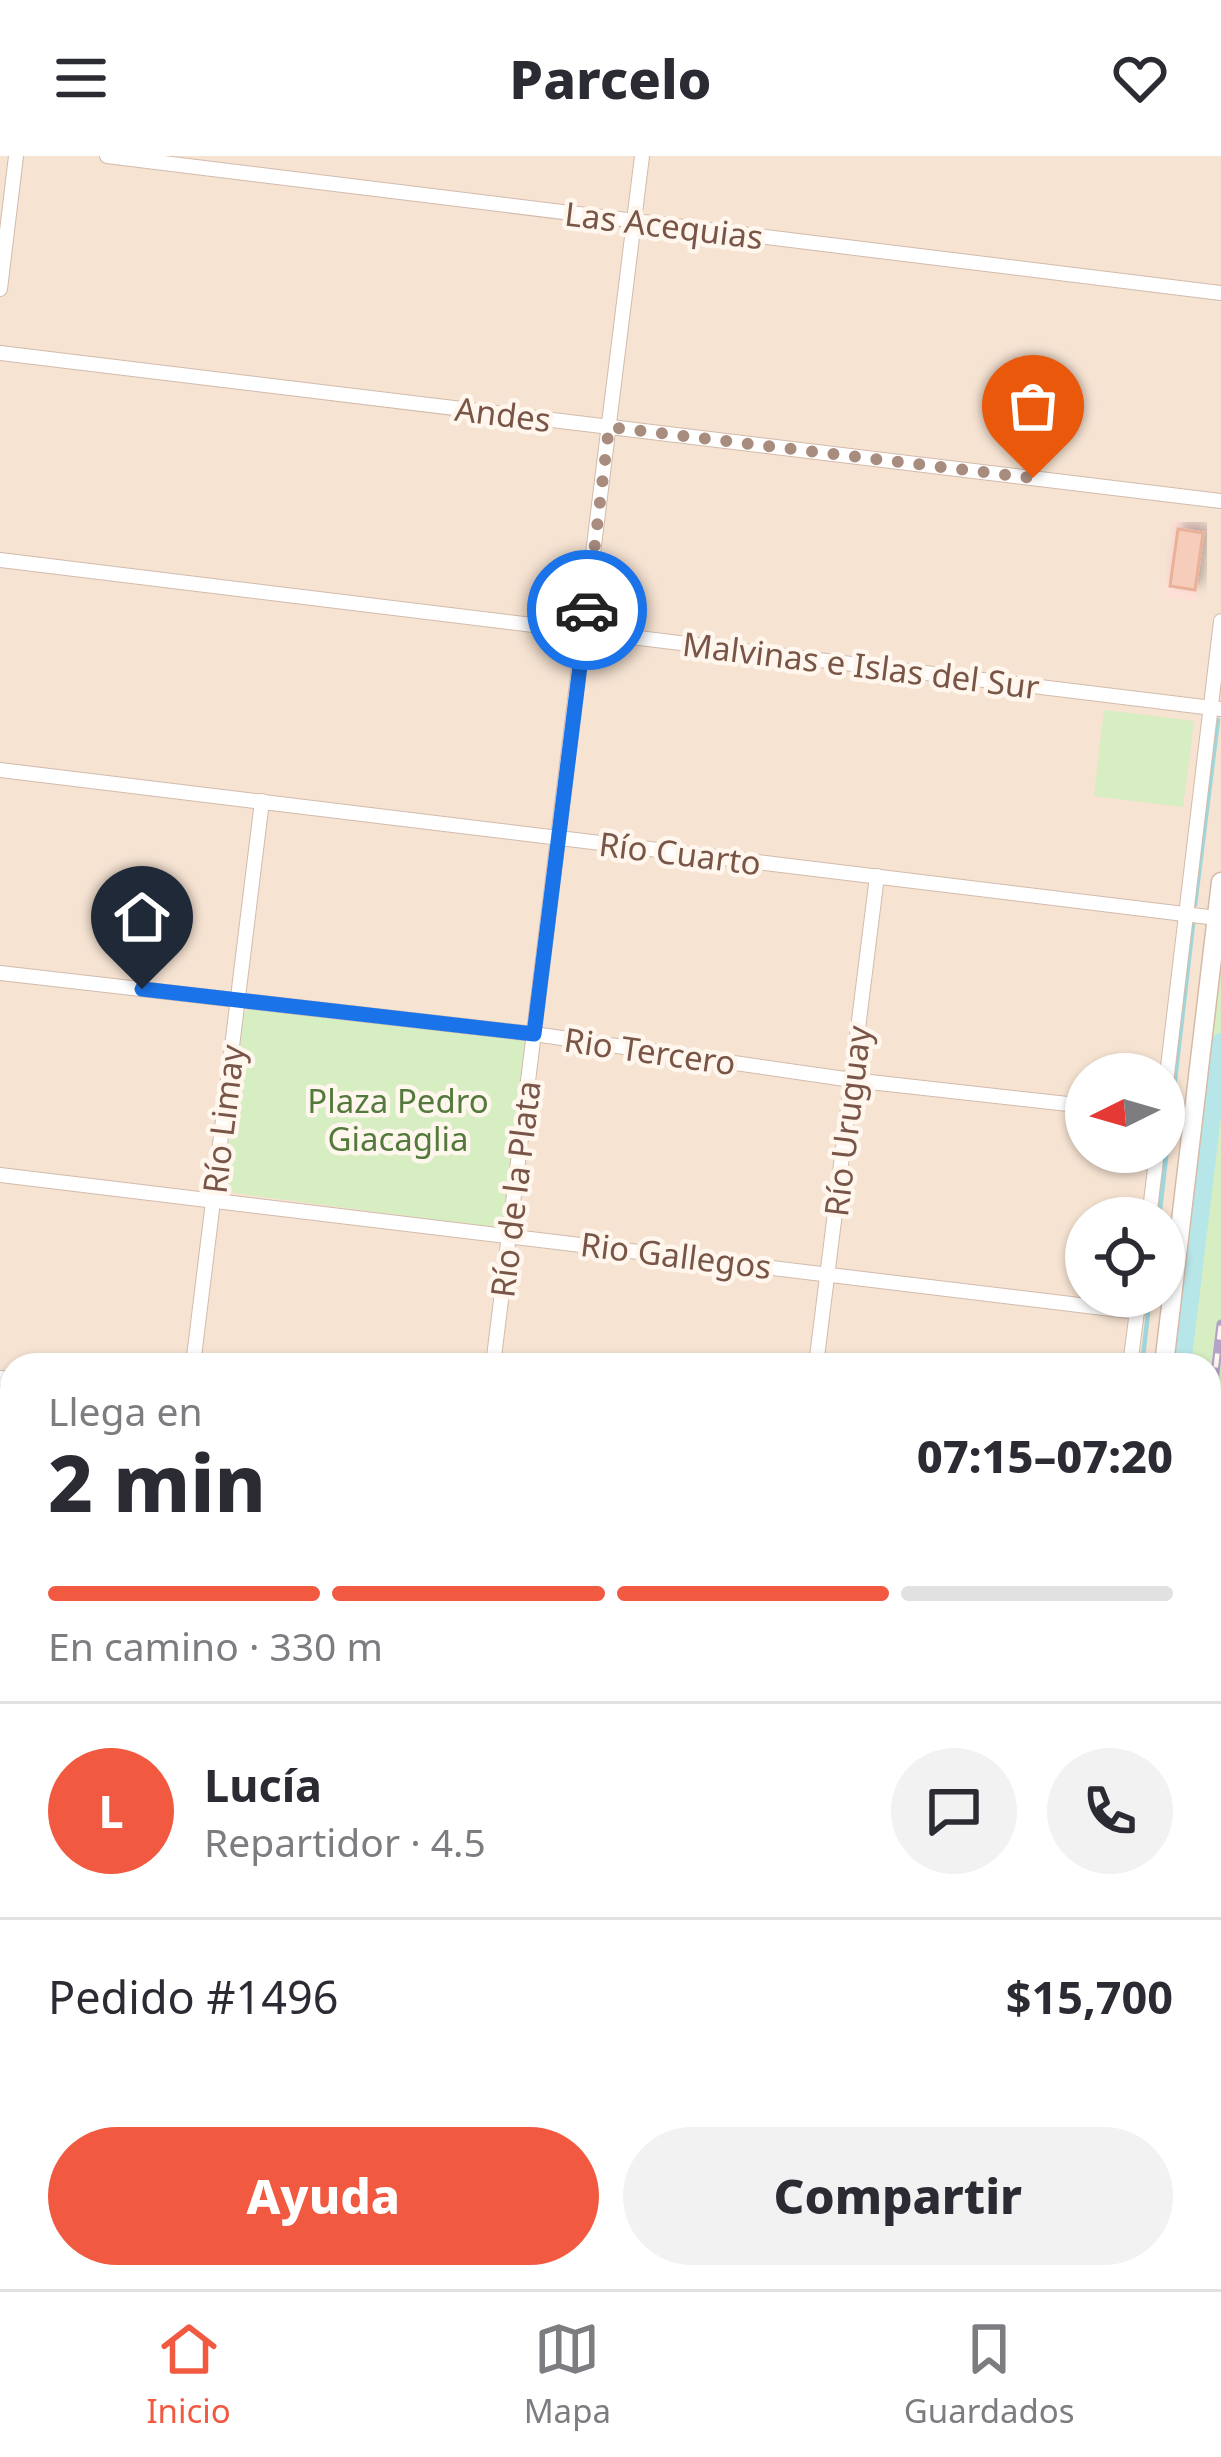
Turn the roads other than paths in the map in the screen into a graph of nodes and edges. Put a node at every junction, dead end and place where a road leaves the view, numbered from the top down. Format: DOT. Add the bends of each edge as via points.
graph roads {
  1 [pos="16,156"];
  2 [pos="107,156"];
  3 [pos="642,156"];
  4 [pos="634,221"];
  5 [pos="0,289"];
  6 [pos="1221,293"];
  7 [pos="0,353"];
  8 [pos="609,427"];
  9 [pos="1221,501"];
  10 [pos="0,560"];
  11 [pos="1221,621"];
  12 [pos="584,632"];
  13 [pos="1216,708"];
  14 [pos="0,770"];
  15 [pos="262,801"];
  16 [pos="559,838"];
  17 [pos="877,877"];
  18 [pos="1221,882"];
  19 [pos="1187,914"];
  20 [pos="1216,918"];
  21 [pos="0,973"];
  22 [pos="238,1000"];
  23 [pos="534,1034"];
  24 [pos="1170,1053"];
  25 [pos="852,1080"];
  26 [pos="1065,1104"];
  27 [pos="0,1175"];
  28 [pos="213,1200"];
  29 [pos="509,1234"];
  30 [pos="828,1274"];
  31 [pos="1065,1297"];
  32 [pos="1136,1317"];
  33 [pos="194,1353"];
  34 [pos="494,1353"];
  35 [pos="818,1353"];
  36 [pos="1132,1353"];
  37 [pos="1165,1353"];
  1 -- 5 [label="street"];
  2 -- 4 [label="street, Las Acequias"];
  3 -- 4 [label="street, Río de la Plata"];
  4 -- 6 [label="street, Las Acequias"];
  4 -- 8 [label="street, Río de la Plata"];
  7 -- 8 [label="street, Andes"];
  8 -- 9 [label="street, Andes"];
  8 -- 12 [label="street, Río de la Plata"];
  10 -- 12 [label="street, Malvinas e Islas del Sur"];
  11 -- 13 [label="street"];
  12 -- 13 [label="street, Malvinas e Islas del Sur"];
  12 -- 16 [label="street, Río de la Plata"];
  13 -- 19 [label="street"];
  14 -- 15 [label="street, Río Cuarto"];
  15 -- 16 [label="street, Río Cuarto"];
  15 -- 22 [label="street, Río Limay"];
  16 -- 17 [label="street, Río Cuarto"];
  16 -- 23 [label="street, Río de la Plata"];
  17 -- 19 [label="street, Río Cuarto"];
  17 -- 25 [label="street, Río Uruguay"];
  18 -- 20 [label="main road"];
  19 -- 20 [label="street, Río Cuarto"];
  19 -- 24 [label="street"];
  20 -- 37 [label="main road"];
  21 -- 22 [label="street, Rio Tercero"];
  22 -- 23 [label="street, Rio Tercero"];
  22 -- 28 [label="street, Río Limay"];
  23 -- 25 [label="street, Rio Tercero"];
  23 -- 29 [label="street, Río de la Plata"];
  25 -- 26 [label="street, Rio Tercero"];
  25 -- 30 [label="street, Río Uruguay"];
  27 -- 28 [label="street, Rio Gallegos"];
  28 -- 29 [label="street, Rio Gallegos"];
  28 -- 33 [label="street, Río Limay"];
  29 -- 30 [label="street, Rio Gallegos"];
  29 -- 34 [label="street, Río de la Plata"];
  30 -- 31 [label="street, Rio Gallegos"];
  30 -- 35 [label="street, Río Uruguay"];
  32 -- 36 [label="street"];
}
